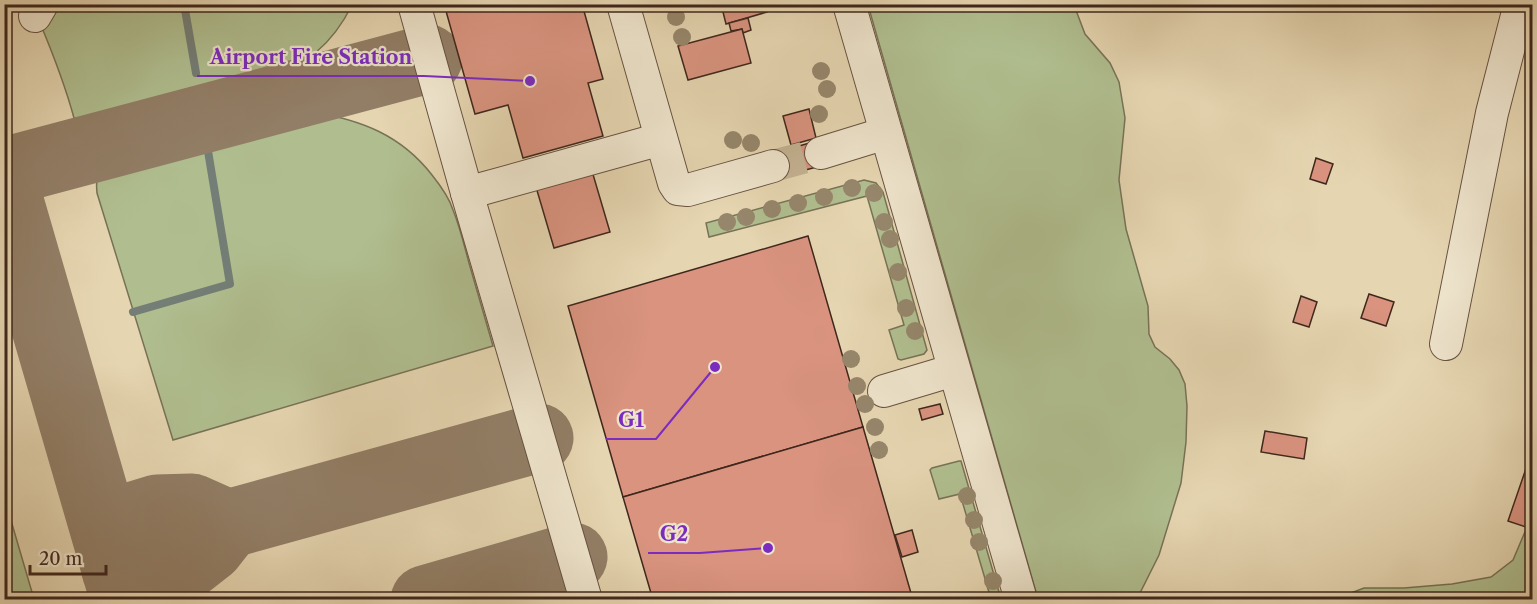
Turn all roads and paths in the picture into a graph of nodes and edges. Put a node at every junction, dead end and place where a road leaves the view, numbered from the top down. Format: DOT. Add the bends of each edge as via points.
graph roads {
  1 [pos="414,4"];
  2 [pos="623,4"];
  3 [pos="849,4"];
  4 [pos="1520,4"];
  5 [pos="886,133"];
  6 [pos="661,139"];
  7 [pos="821,153"];
  8 [pos="773,166"];
  9 [pos="467,193"];
  10 [pos="1446,344"];
  11 [pos="954,370"];
  12 [pos="884,391"];
  13 [pos="586,600"];
  14 [pos="1021,600"];
  1 -- 9 [label="lane"];
  2 -- 6 [label="lane"];
  3 -- 5 [label="lane"];
  4 -- 10 [label="lane" via="1492,113"];
  5 -- 7 [label="lane"];
  5 -- 11 [label="lane"];
  6 -- 8 [label="lane" via="678,189"];
  6 -- 9 [label="lane"];
  9 -- 13 [label="lane"];
  11 -- 12 [label="lane"];
  11 -- 14 [label="lane"];
}
